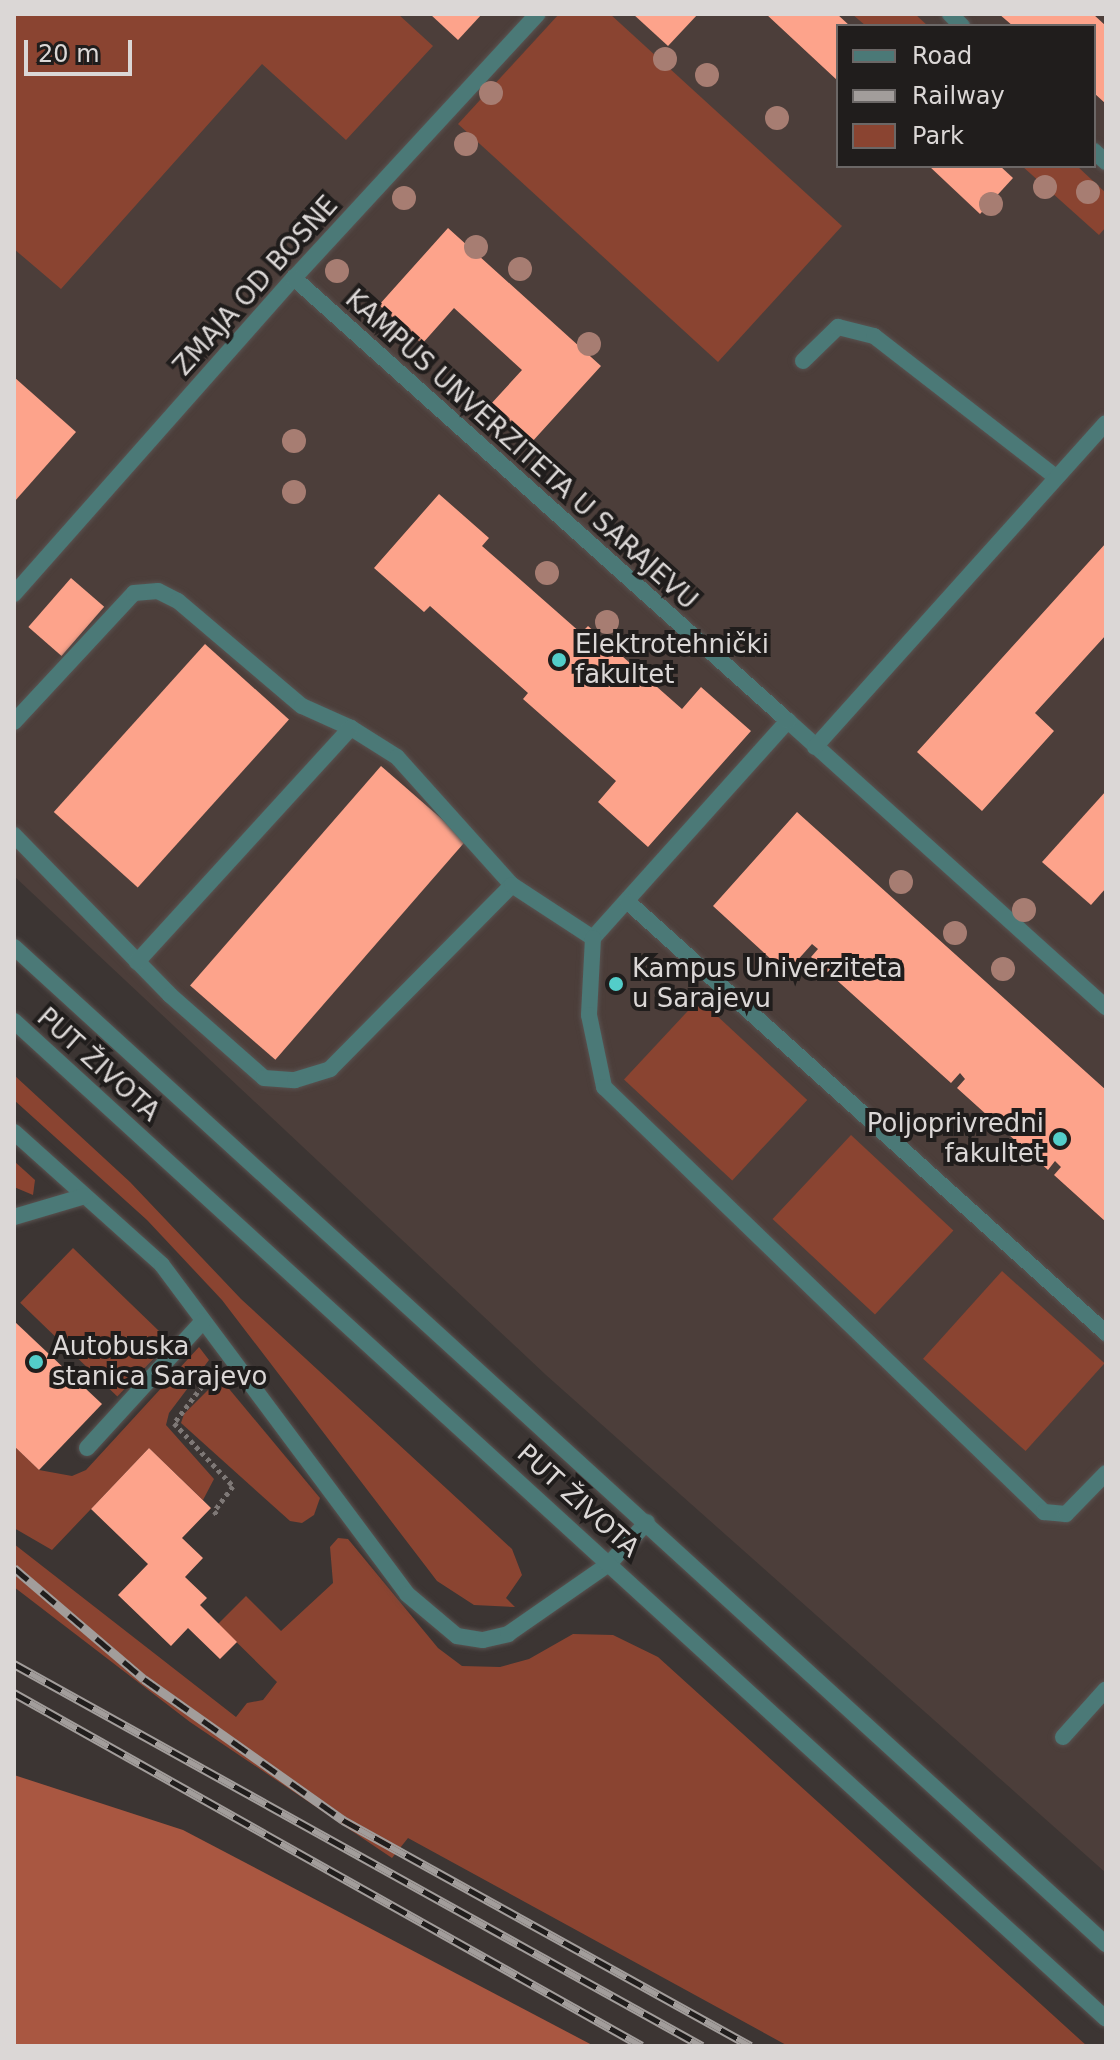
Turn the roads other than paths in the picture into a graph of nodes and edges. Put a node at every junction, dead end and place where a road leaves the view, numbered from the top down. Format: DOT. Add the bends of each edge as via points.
graph roads {
  1 [pos="538,14"];
  2 [pos="294,278"];
  3 [pos="803,361"];
  4 [pos="1106,423"];
  5 [pos="1056,477"];
  6 [pos="14,594"];
  7 [pos="788,721"];
  8 [pos="14,722"];
  9 [pos="351,728"];
  10 [pos="815,747"];
  11 [pos="14,835"];
  12 [pos="512,885"];
  13 [pos="628,902"];
  14 [pos="593,938"];
  15 [pos="14,947"];
  16 [pos="137,962"];
  17 [pos="1106,1007"];
  18 [pos="14,1021"];
  19 [pos="14,1132"];
  20 [pos="85,1196"];
  21 [pos="14,1217"];
  22 [pos="203,1321"];
  23 [pos="1106,1333"];
  24 [pos="87,1448"];
  25 [pos="1106,1473"];
  26 [pos="647,1522"];
  27 [pos="610,1563"];
  28 [pos="1106,1689"];
  29 [pos="1063,1737"];
  30 [pos="1106,1944"];
  31 [pos="1106,2019"];
  1 -- 2 [label="street, ZMAJA OD BOSNE"];
  2 -- 6 [label="street, ZMAJA OD BOSNE"];
  2 -- 7 [label="street, KAMPUS UNVERZITETA U SARAJEVU"];
  3 -- 5 [label="street" via="838,327 874,336"];
  4 -- 5 [label="street"];
  5 -- 10 [label="street"];
  7 -- 10 [label="street, KAMPUS UNVERZITETA U SARAJEVU"];
  7 -- 13 [label="street"];
  8 -- 9 [label="street" via="134,593 158,591 178,601 302,706"];
  9 -- 12 [label="street" via="397,757"];
  9 -- 16 [label="street"];
  10 -- 17 [label="street, KAMPUS UNVERZITETA U SARAJEVU"];
  11 -- 16 [label="street"];
  12 -- 14 [label="street"];
  12 -- 16 [label="street" via="330,1069 295,1080 264,1078"];
  13 -- 14 [label="street"];
  13 -- 23 [label="street"];
  14 -- 25 [label="street" via="589,1015 604,1087 1044,1512 1066,1514"];
  15 -- 26 [label="street, PUT ŽIVOTA"];
  18 -- 27 [label="street, PUT ŽIVOTA"];
  19 -- 20 [label="street"];
  20 -- 21 [label="street"];
  20 -- 22 [label="street" via="162,1265"];
  22 -- 24 [label="street"];
  22 -- 27 [label="street" via="407,1594 457,1636 483,1640 508,1634"];
  26 -- 27 [label="street"];
  26 -- 30 [label="street, PUT ŽIVOTA"];
  27 -- 31 [label="street, PUT ŽIVOTA"];
  28 -- 29 [label="street"];
}
